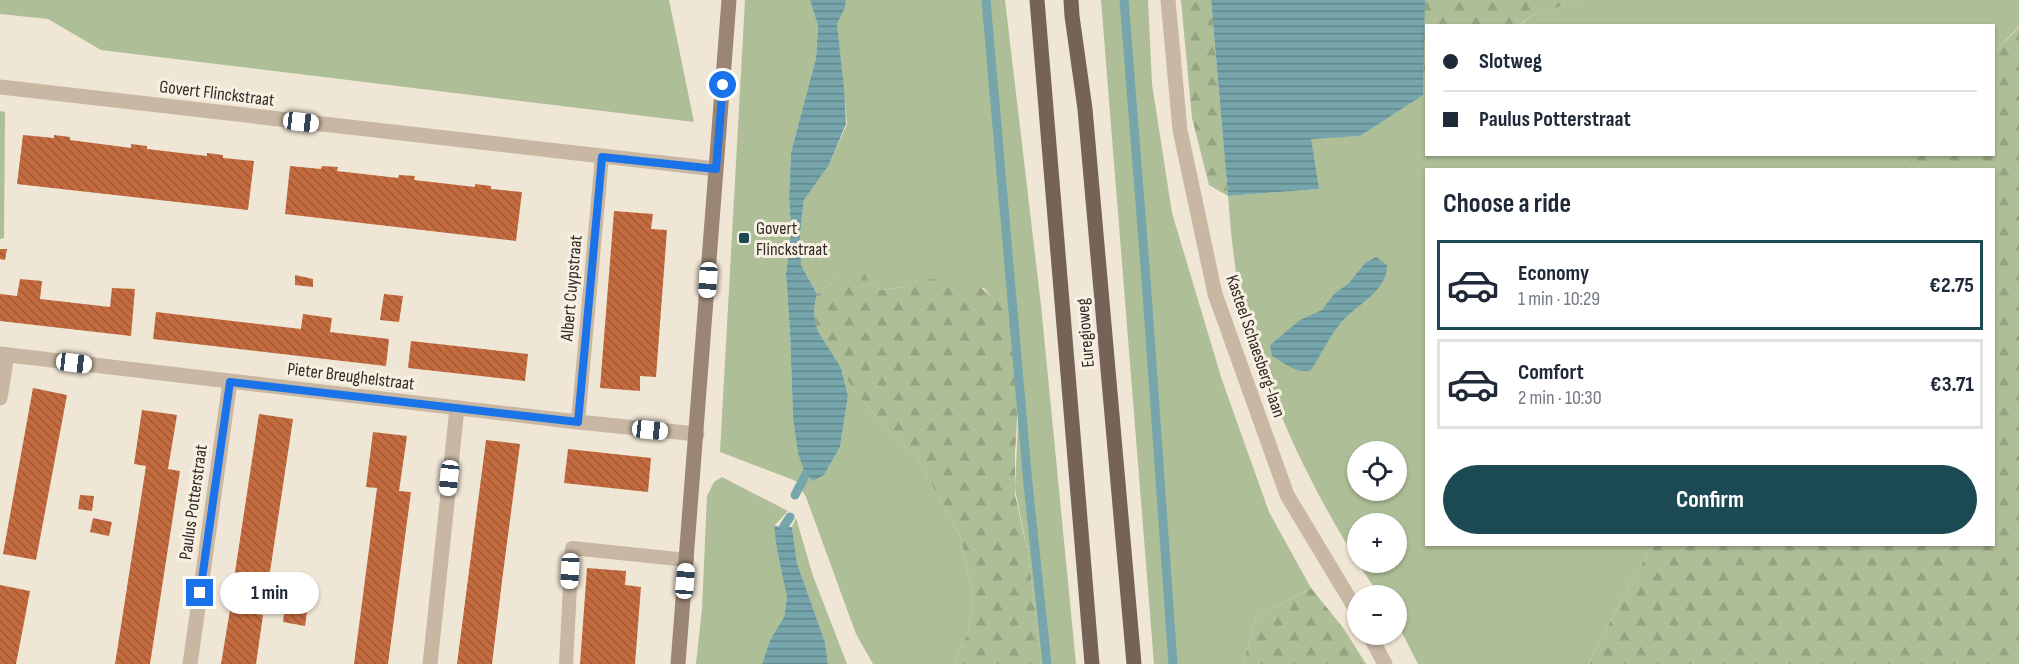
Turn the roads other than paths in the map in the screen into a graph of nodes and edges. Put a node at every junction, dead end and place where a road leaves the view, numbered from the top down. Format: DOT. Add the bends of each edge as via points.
graph roads {
  1 [pos="729,0"];
  2 [pos="1037,0"];
  3 [pos="1071,0"];
  4 [pos="1168,0"];
  5 [pos="0,87"];
  6 [pos="602,157"];
  7 [pos="716,169"];
  8 [pos="4,355"];
  9 [pos="230,382"];
  10 [pos="0,398"];
  11 [pos="457,408"];
  12 [pos="578,422"];
  13 [pos="697,434"];
  14 [pos="687,560"];
  15 [pos="1347,595"];
  16 [pos="1375,645"];
  17 [pos="190,664"];
  18 [pos="430,664"];
  19 [pos="566,664"];
  20 [pos="678,664"];
  21 [pos="1092,664"];
  22 [pos="1134,664"];
  23 [pos="1385,664"];
  1 -- 7 [label="street"];
  2 -- 21 [label="main road, Euregioweg"];
  3 -- 22 [label="main road, Euregioweg" via="1085,109"];
  4 -- 15 [label="street, Kasteel Schaesberg-laan" via="1180,130 1215,294 1287,495"];
  5 -- 6 [label="street, Govert Flinckstraat"];
  6 -- 7 [label="street, Govert Flinckstraat"];
  6 -- 12 [label="lane, Albert Cuypstraat"];
  7 -- 13 [label="street"];
  8 -- 9 [label="street, Pieter Breughelstraat"];
  8 -- 10 [label="street"];
  9 -- 11 [label="street, Pieter Breughelstraat"];
  9 -- 17 [label="street, Paulus Potterstraat"];
  11 -- 12 [label="street, Pieter Breughelstraat"];
  11 -- 18 [label="street"];
  12 -- 13 [label="street, Pieter Breughelstraat"];
  13 -- 14 [label="street"];
  14 -- 19 [label="lane" via="572,548"];
  14 -- 20 [label="street"];
  16 -- 23 [label="street"];
}
